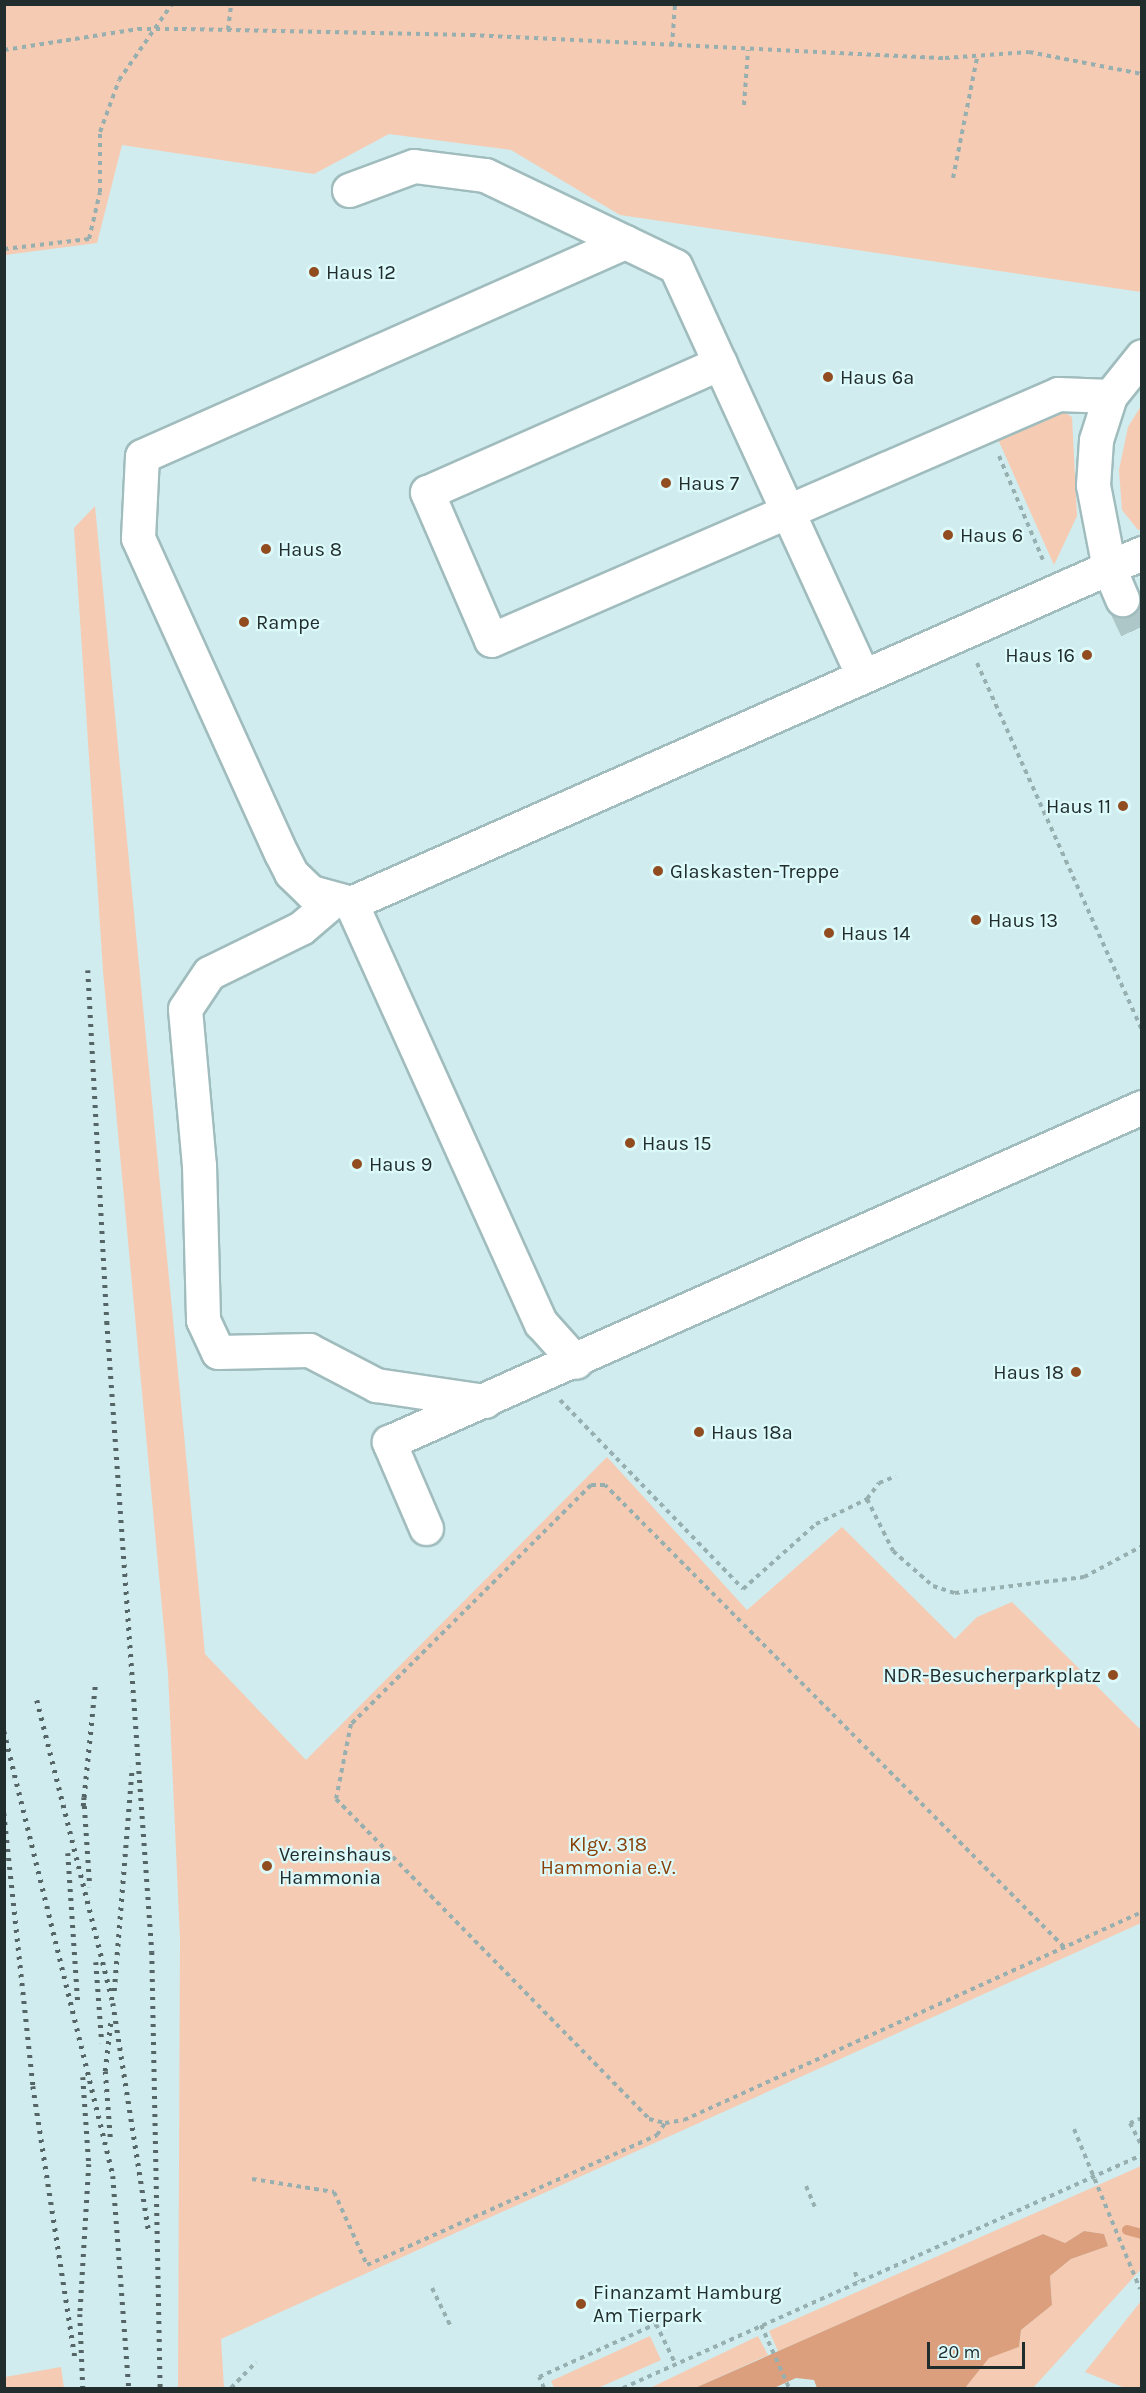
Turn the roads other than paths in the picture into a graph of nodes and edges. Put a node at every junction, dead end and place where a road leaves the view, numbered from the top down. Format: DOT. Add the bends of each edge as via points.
graph roads {
  1 [pos="349,190"];
  2 [pos="625,242"];
  3 [pos="1142,356"];
  4 [pos="720,363"];
  5 [pos="1110,396"];
  6 [pos="788,511"];
  7 [pos="1142,553"];
  8 [pos="1109,568"];
  9 [pos="1122,599"];
  10 [pos="863,676"];
  11 [pos="342,902"];
  12 [pos="1142,1107"];
  13 [pos="576,1362"];
  14 [pos="487,1402"];
  15 [pos="426,1528"];
  1 -- 2 [label="lane" via="414,166 485,175"];
  2 -- 4 [label="lane" via="675,266"];
  2 -- 11 [label="lane" via="142,456 138,538 291,873 311,892"];
  3 -- 5 [label="lane"];
  4 -- 6 [label="lane"];
  4 -- 6 [label="lane" via="427,492 492,640"];
  5 -- 6 [label="lane" via="1058,394"];
  5 -- 8 [label="lane" via="1096,440 1093,485"];
  6 -- 10 [label="lane"];
  7 -- 8 [label="lane"];
  8 -- 9 [label="lane"];
  8 -- 10 [label="lane"];
  10 -- 11 [label="lane"];
  11 -- 13 [label="lane" via="541,1323"];
  11 -- 14 [label="lane" via="301,928 209,974 185,1010 199,1165 203,1320 218,1352 309,1350 376,1385"];
  12 -- 13 [label="lane"];
  13 -- 14 [label="lane"];
  14 -- 15 [label="lane" via="389,1442"];
}
